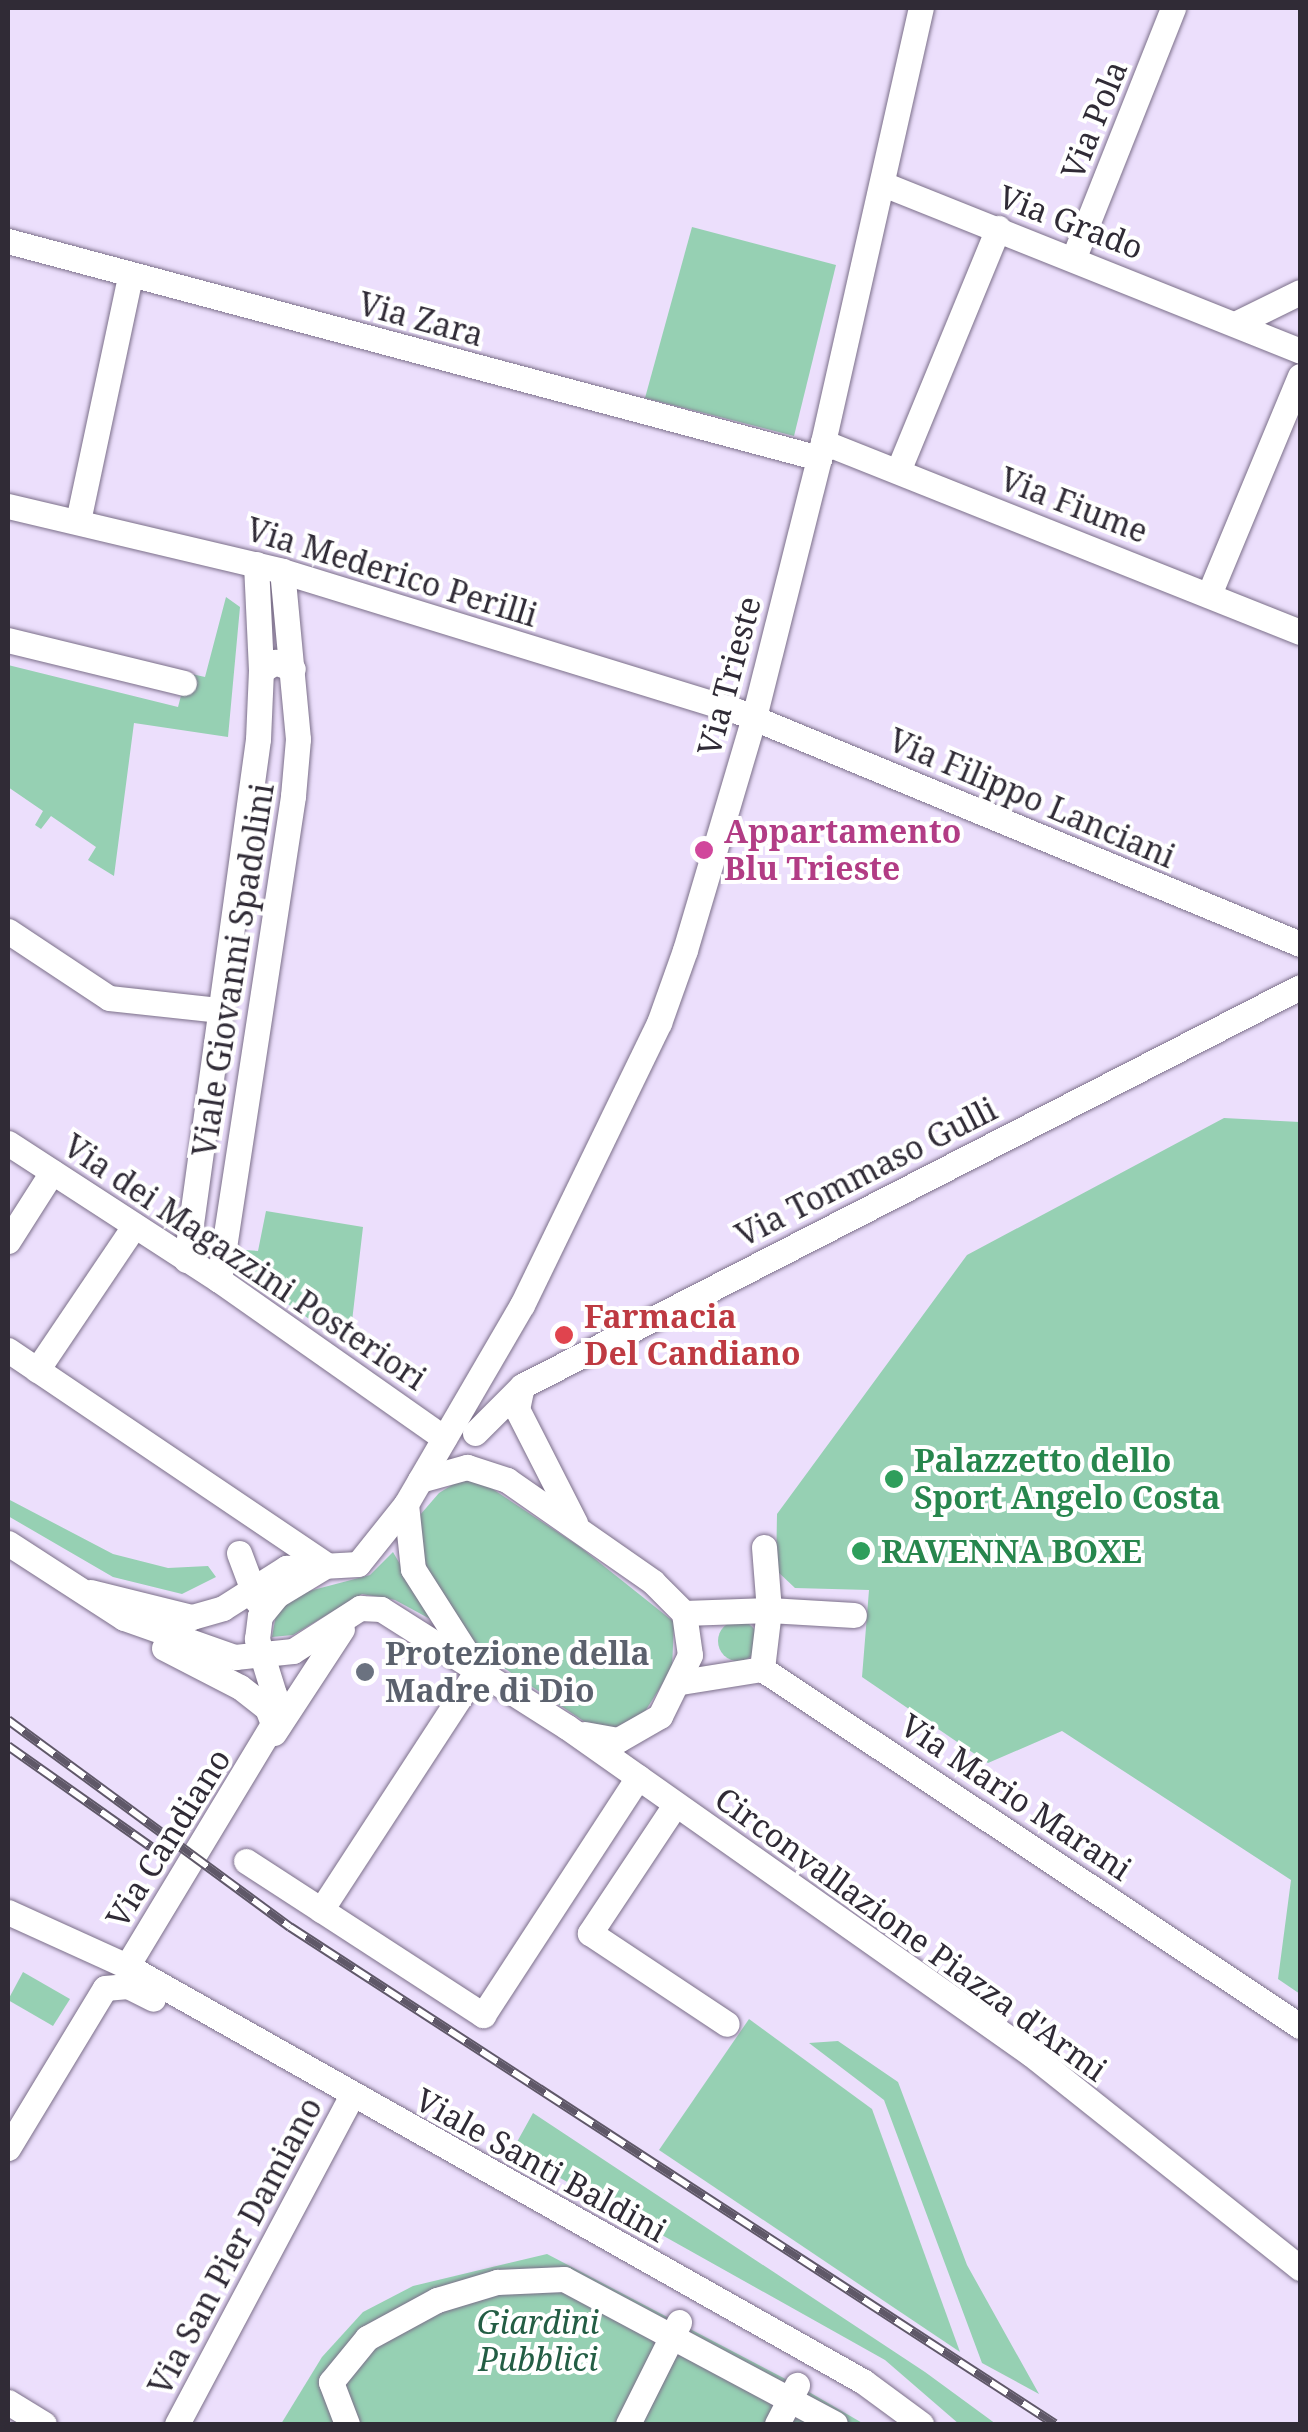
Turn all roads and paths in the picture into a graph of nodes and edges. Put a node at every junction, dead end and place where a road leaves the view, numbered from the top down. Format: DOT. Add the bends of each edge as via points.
graph roads {
  1 [pos="921,8"];
  2 [pos="1174,8"];
  3 [pos="883,184"];
  4 [pos="998,228"];
  5 [pos="8,241"];
  6 [pos="1074,257"];
  7 [pos="130,276"];
  8 [pos="1300,292"];
  9 [pos="1235,324"];
  10 [pos="1300,351"];
  11 [pos="1300,376"];
  12 [pos="821,450"];
  13 [pos="898,471"];
  14 [pos="8,506"];
  15 [pos="78,521"];
  16 [pos="256,564"];
  17 [pos="282,570"];
  18 [pos="1210,592"];
  19 [pos="1300,632"];
  20 [pos="8,640"];
  21 [pos="294,669"];
  22 [pos="261,671"];
  23 [pos="184,682"];
  24 [pos="754,717"];
  25 [pos="8,931"];
  26 [pos="1296,946"];
  27 [pos="1300,986"];
  28 [pos="220,1010"];
  29 [pos="8,1143"];
  30 [pos="52,1172"];
  31 [pos="134,1226"];
  32 [pos="8,1241"];
  33 [pos="186,1260"];
  34 [pos="219,1280"];
  35 [pos="506,1330"];
  36 [pos="8,1350"];
  37 [pos="34,1368"];
  38 [pos="522,1386"];
  39 [pos="476,1433"];
  40 [pos="444,1438"];
  41 [pos="420,1480"];
  42 [pos="508,1480"];
  43 [pos="406,1504"];
  44 [pos="581,1531"];
  45 [pos="8,1543"];
  46 [pos="764,1546"];
  47 [pos="239,1553"];
  48 [pos="326,1565"];
  49 [pos="255,1587"];
  50 [pos="90,1592"];
  51 [pos="360,1608"];
  52 [pos="769,1610"];
  53 [pos="684,1613"];
  54 [pos="854,1614"];
  55 [pos="260,1616"];
  56 [pos="124,1618"];
  57 [pos="259,1659"];
  58 [pos="477,1666"];
  59 [pos="762,1669"];
  60 [pos="681,1682"];
  61 [pos="660,1716"];
  62 [pos="567,1727"];
  63 [pos="268,1734"];
  64 [pos="638,1777"];
  65 [pos="670,1801"];
  66 [pos="246,1862"];
  67 [pos="321,1910"];
  68 [pos="8,1912"];
  69 [pos="90,1954"];
  70 [pos="127,1966"];
  71 [pos="101,1993"];
  72 [pos="212,2018"];
  73 [pos="727,2024"];
  74 [pos="1300,2026"];
  75 [pos="351,2097"];
  76 [pos="8,2148"];
  77 [pos="1300,2268"];
  78 [pos="675,2331"];
  79 [pos="793,2393"];
  80 [pos="8,2402"];
  81 [pos="44,2424"];
  82 [pos="177,2424"];
  83 [pos="347,2424"];
  84 [pos="628,2424"];
  85 [pos="777,2424"];
  86 [pos="835,2424"];
  87 [pos="921,2424"];
  1 -- 3 [label="street, Via Trieste"];
  2 -- 6 [label="street, Via Pola"];
  3 -- 4 [label="street, Via Grado"];
  3 -- 12 [label="street, Via Trieste"];
  4 -- 6 [label="street, Via Grado"];
  4 -- 13 [label="street"];
  5 -- 7 [label="street, Via Zara"];
  6 -- 9 [label="street, Via Grado"];
  7 -- 12 [label="street, Via Zara"];
  7 -- 15 [label="street"];
  8 -- 9 [label="street"];
  9 -- 10 [label="street, Via Grado"];
  11 -- 18 [label="street"];
  12 -- 13 [label="street, Via Fiume"];
  12 -- 24 [label="street, Via Trieste"];
  13 -- 18 [label="street, Via Fiume"];
  14 -- 15 [label="street, Via Mederico Perilli"];
  15 -- 16 [label="street, Via Mederico Perilli"];
  16 -- 17 [label="street, Via Mederico Perilli"];
  16 -- 22 [label="street, Viale Giovanni Spadolini"];
  17 -- 21 [label="street, Viale Giovanni Spadolini"];
  17 -- 24 [label="street, Via Mederico Perilli"];
  18 -- 19 [label="street, Via Fiume"];
  20 -- 23 [label="street"];
  21 -- 22 [label="street" via="275,662"];
  21 -- 34 [label="street, Viale Giovanni Spadolini" via="294,796"];
  22 -- 28 [label="street, Viale Giovanni Spadolini"];
  24 -- 26 [label="street, Via Filippo Lanciani"];
  24 -- 35 [label="street, Via Trieste" via="659,1023"];
  25 -- 28 [label="street" via="109,998"];
  27 -- 38 [label="street, Via Tommaso Gulli"];
  28 -- 33 [label="street, Viale Giovanni Spadolini"];
  29 -- 30 [label="street, Via dei Magazzini Posteriori"];
  30 -- 31 [label="street, Via dei Magazzini Posteriori"];
  30 -- 32 [label="street"];
  31 -- 33 [label="street, Via dei Magazzini Posteriori"];
  31 -- 37 [label="street"];
  33 -- 34 [label="street, Via dei Magazzini Posteriori"];
  34 -- 40 [label="street, Via dei Magazzini Posteriori"];
  35 -- 39 [label="street, Via Trieste" via="474,1412"];
  35 -- 40 [label="street, Via Trieste"];
  36 -- 37 [label="street"];
  37 -- 48 [label="street"];
  38 -- 39 [label="street, Via Tommaso Gulli"];
  38 -- 44 [label="street" via="517,1409"];
  39 -- 42 [label="street"];
  40 -- 41 [label="street"];
  41 -- 42 [label="street" via="466,1467"];
  41 -- 43 [label="street"];
  42 -- 44 [label="street"];
  43 -- 48 [label="street" via="358,1564"];
  43 -- 58 [label="street, Circonvallazione Piazza d'Armi" via="413,1569"];
  44 -- 53 [label="street"];
  45 -- 50 [label="street"];
  46 -- 52 [label="street"];
  47 -- 49 [label="street"];
  48 -- 49 [label="street" via="286,1568"];
  48 -- 55 [label="street" via="277,1595"];
  49 -- 50 [label="street" via="223,1608 192,1616"];
  49 -- 55 [label="street"];
  50 -- 56 [label="street"];
  51 -- 57 [label="street" via="293,1651"];
  51 -- 58 [label="street, Circonvallazione Piazza d'Armi" via="382,1608"];
  51 -- 63 [label="street, Via Candiano"];
  52 -- 53 [label="street"];
  52 -- 54 [label="street"];
  52 -- 59 [label="street"];
  53 -- 60 [label="street" via="692,1640"];
  55 -- 57 [label="street"];
  56 -- 57 [label="street" via="197,1647"];
  56 -- 63 [label="street" via="267,1708"];
  57 -- 63 [label="street" via="274,1694"];
  58 -- 62 [label="street, Circonvallazione Piazza d'Armi"];
  58 -- 67 [label="street"];
  59 -- 60 [label="street"];
  59 -- 74 [label="street, Via Mario Marani"];
  60 -- 61 [label="street"];
  61 -- 62 [label="street" via="618,1740"];
  61 -- 65 [label="street" via="645,1761"];
  62 -- 64 [label="street, Circonvallazione Piazza d'Armi"];
  63 -- 70 [label="street, Via Candiano"];
  64 -- 65 [label="street, Circonvallazione Piazza d'Armi"];
  64 -- 67 [label="street" via="484,2015"];
  65 -- 73 [label="street" via="590,1933"];
  65 -- 77 [label="street, Circonvallazione Piazza d'Armi" via="1031,2054"];
  66 -- 67 [label="street"];
  68 -- 69 [label="street, Viale Santi Baldini"];
  69 -- 70 [label="street, Viale Santi Baldini"];
  69 -- 71 [label="street" via="102,1972"];
  70 -- 72 [label="street, Viale Santi Baldini"];
  71 -- 72 [label="street" via="113,1984 128,1986"];
  71 -- 76 [label="street"];
  72 -- 75 [label="street, Viale Santi Baldini"];
  75 -- 82 [label="street, Via San Pier Damiano"];
  75 -- 87 [label="street, Viale Santi Baldini" via="864,2382"];
  78 -- 79 [label="street"];
  78 -- 83 [label="street" via="564,2279 498,2282 452,2295 367,2338 331,2382"];
  78 -- 84 [label="street"];
  79 -- 85 [label="street"];
  79 -- 86 [label="street"];
  80 -- 81 [label="street"];
}
